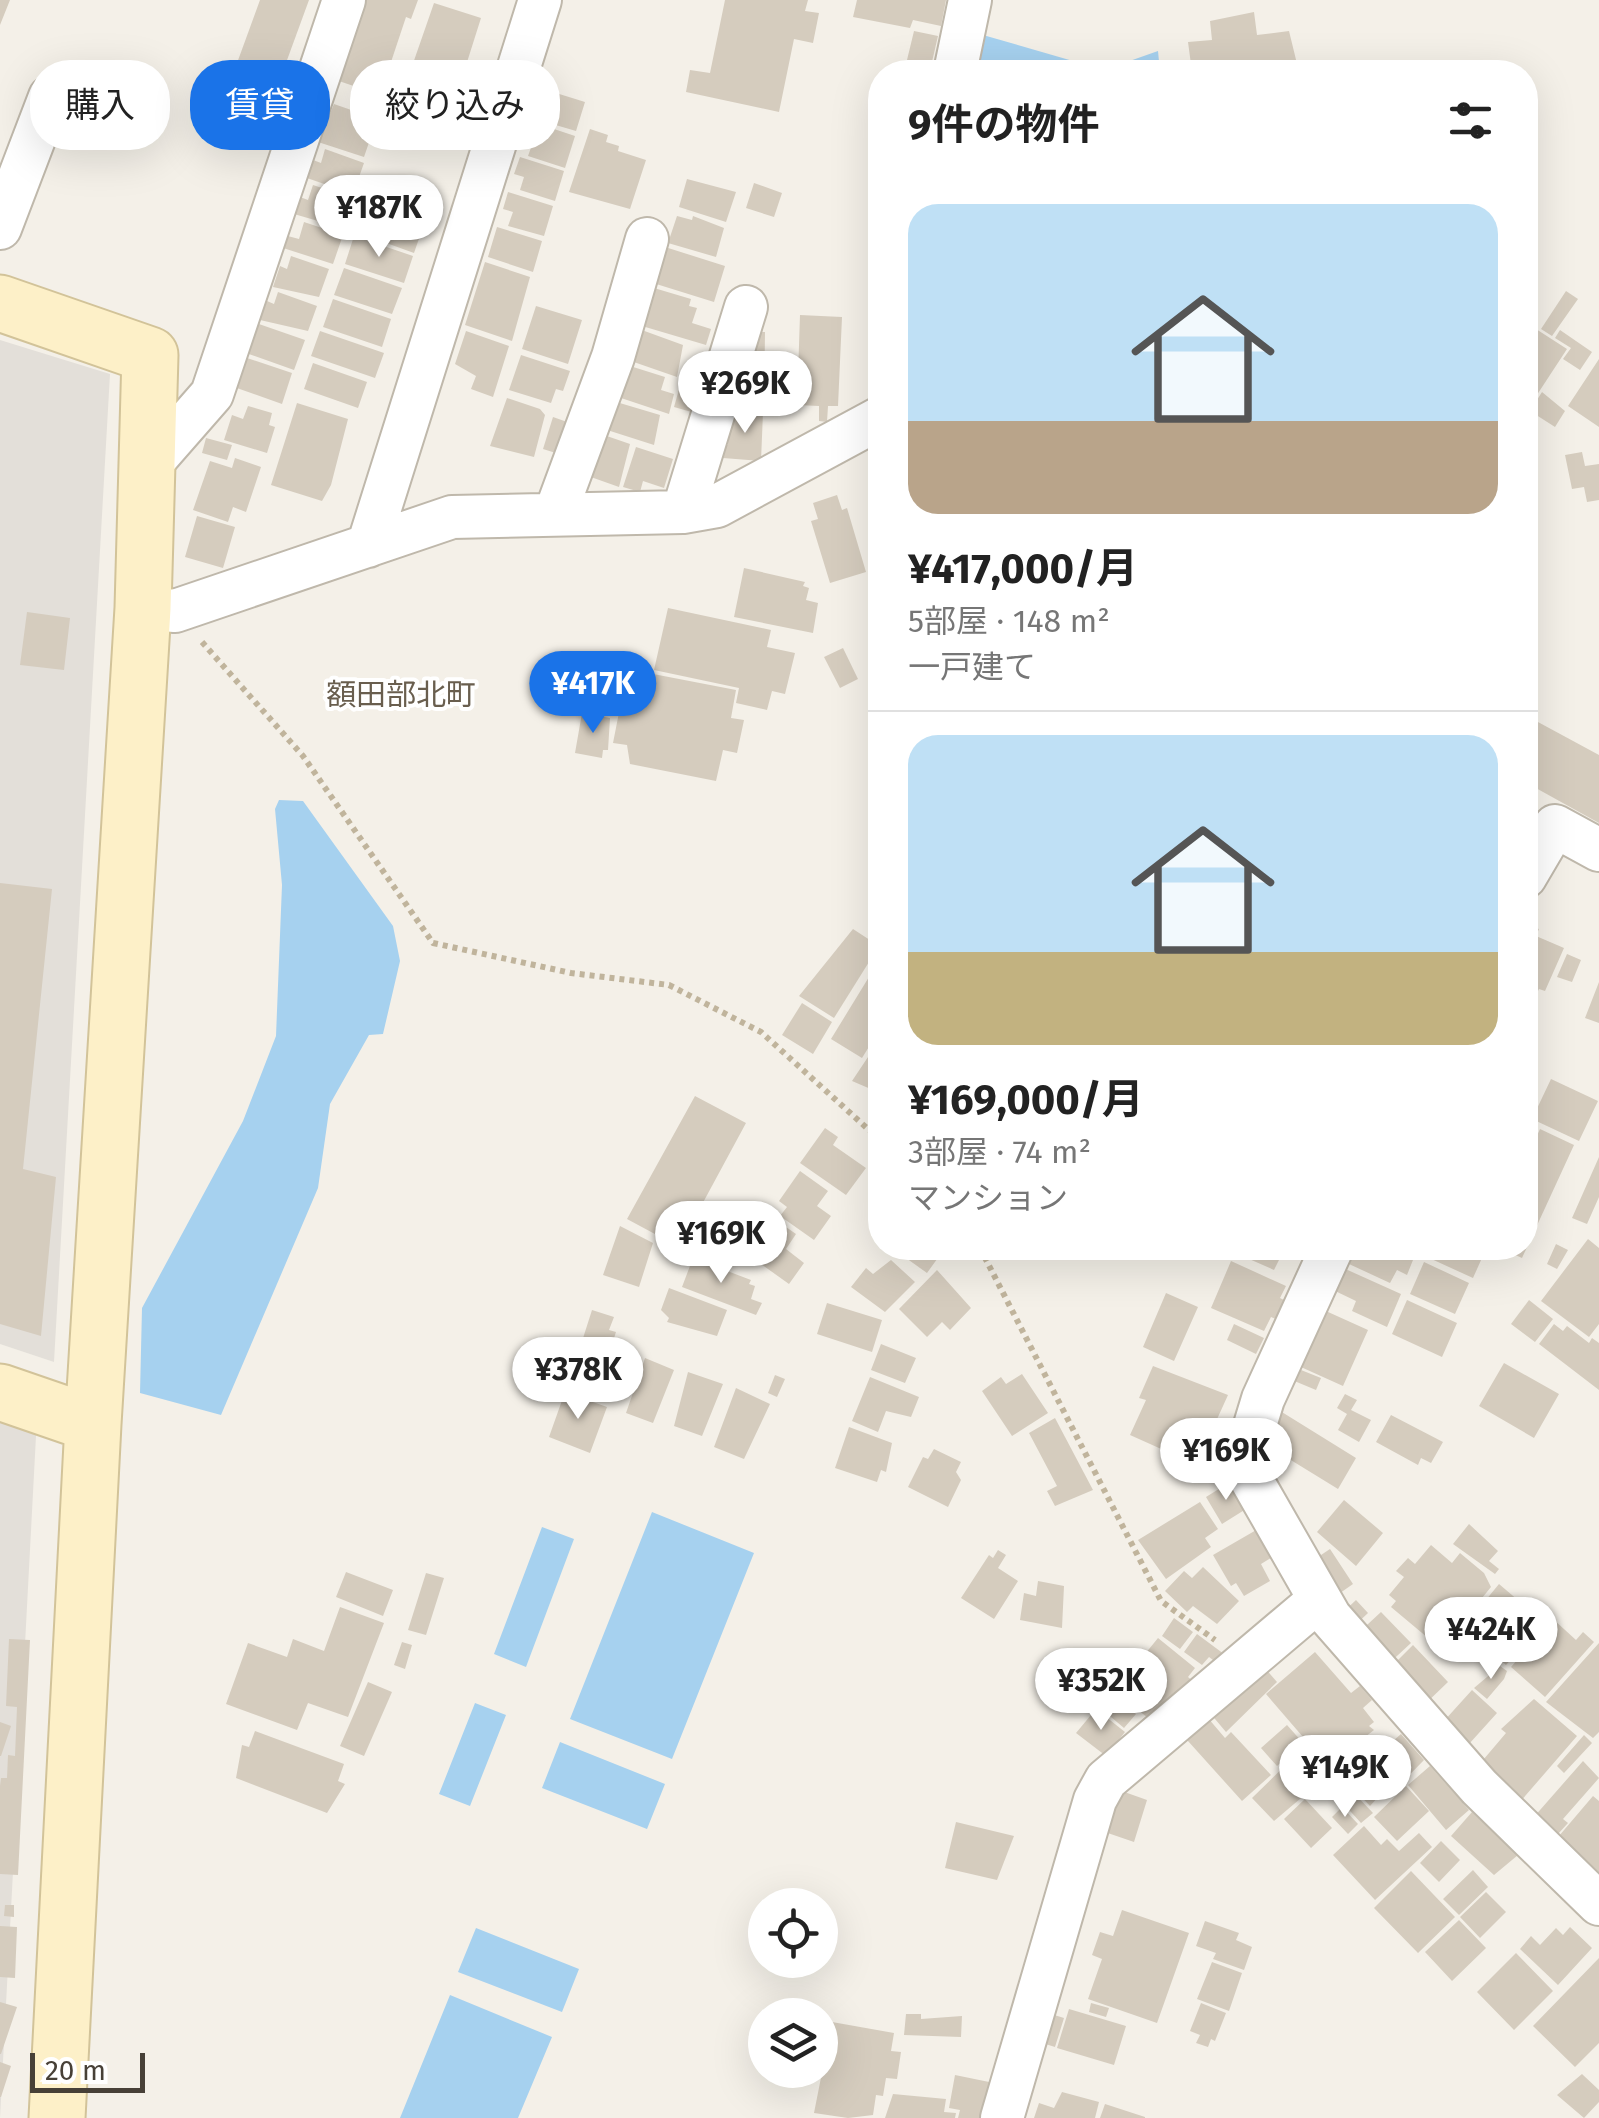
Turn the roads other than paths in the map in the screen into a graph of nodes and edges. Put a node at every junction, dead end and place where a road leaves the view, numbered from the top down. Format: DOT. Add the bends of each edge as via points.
graph roads {
  1 [pos="344,0"];
  2 [pos="540,0"];
  3 [pos="970,0"];
  4 [pos="958,60"];
  5 [pos="30,149"];
  6 [pos="0,228"];
  7 [pos="647,239"];
  8 [pos="0,303"];
  9 [pos="746,307"];
  10 [pos="868,424"];
  11 [pos="149,466"];
  12 [pos="683,512"];
  13 [pos="555,514"];
  14 [pos="368,546"];
  15 [pos="159,610"];
  16 [pos="1599,850"];
  17 [pos="1538,855"];
  18 [pos="1327,1260"];
  19 [pos="0,1392"];
  20 [pos="92,1424"];
  21 [pos="1319,1600"];
  22 [pos="1599,1904"];
  23 [pos="57,2118"];
  24 [pos="1002,2118"];
  1 -- 11 [label="street" via="212,394"];
  2 -- 14 [label="street"];
  3 -- 4 [label="street"];
  5 -- 6 [label="street"];
  7 -- 13 [label="street" via="613,357"];
  8 -- 11 [label="street" via="150,355"];
  9 -- 12 [label="street"];
  10 -- 12 [label="street" via="717,506"];
  11 -- 15 [label="street"];
  12 -- 13 [label="street"];
  13 -- 14 [label="street" via="452,517"];
  14 -- 15 [label="street"];
  15 -- 20 [label="street"];
  16 -- 17 [label="street" via="1555,826"];
  18 -- 21 [label="street" via="1263,1399 1242,1465"];
  19 -- 20 [label="street"];
  20 -- 23 [label="street"];
  21 -- 22 [label="street" via="1445,1750"];
  21 -- 24 [label="street" via="1106,1780"];
}
